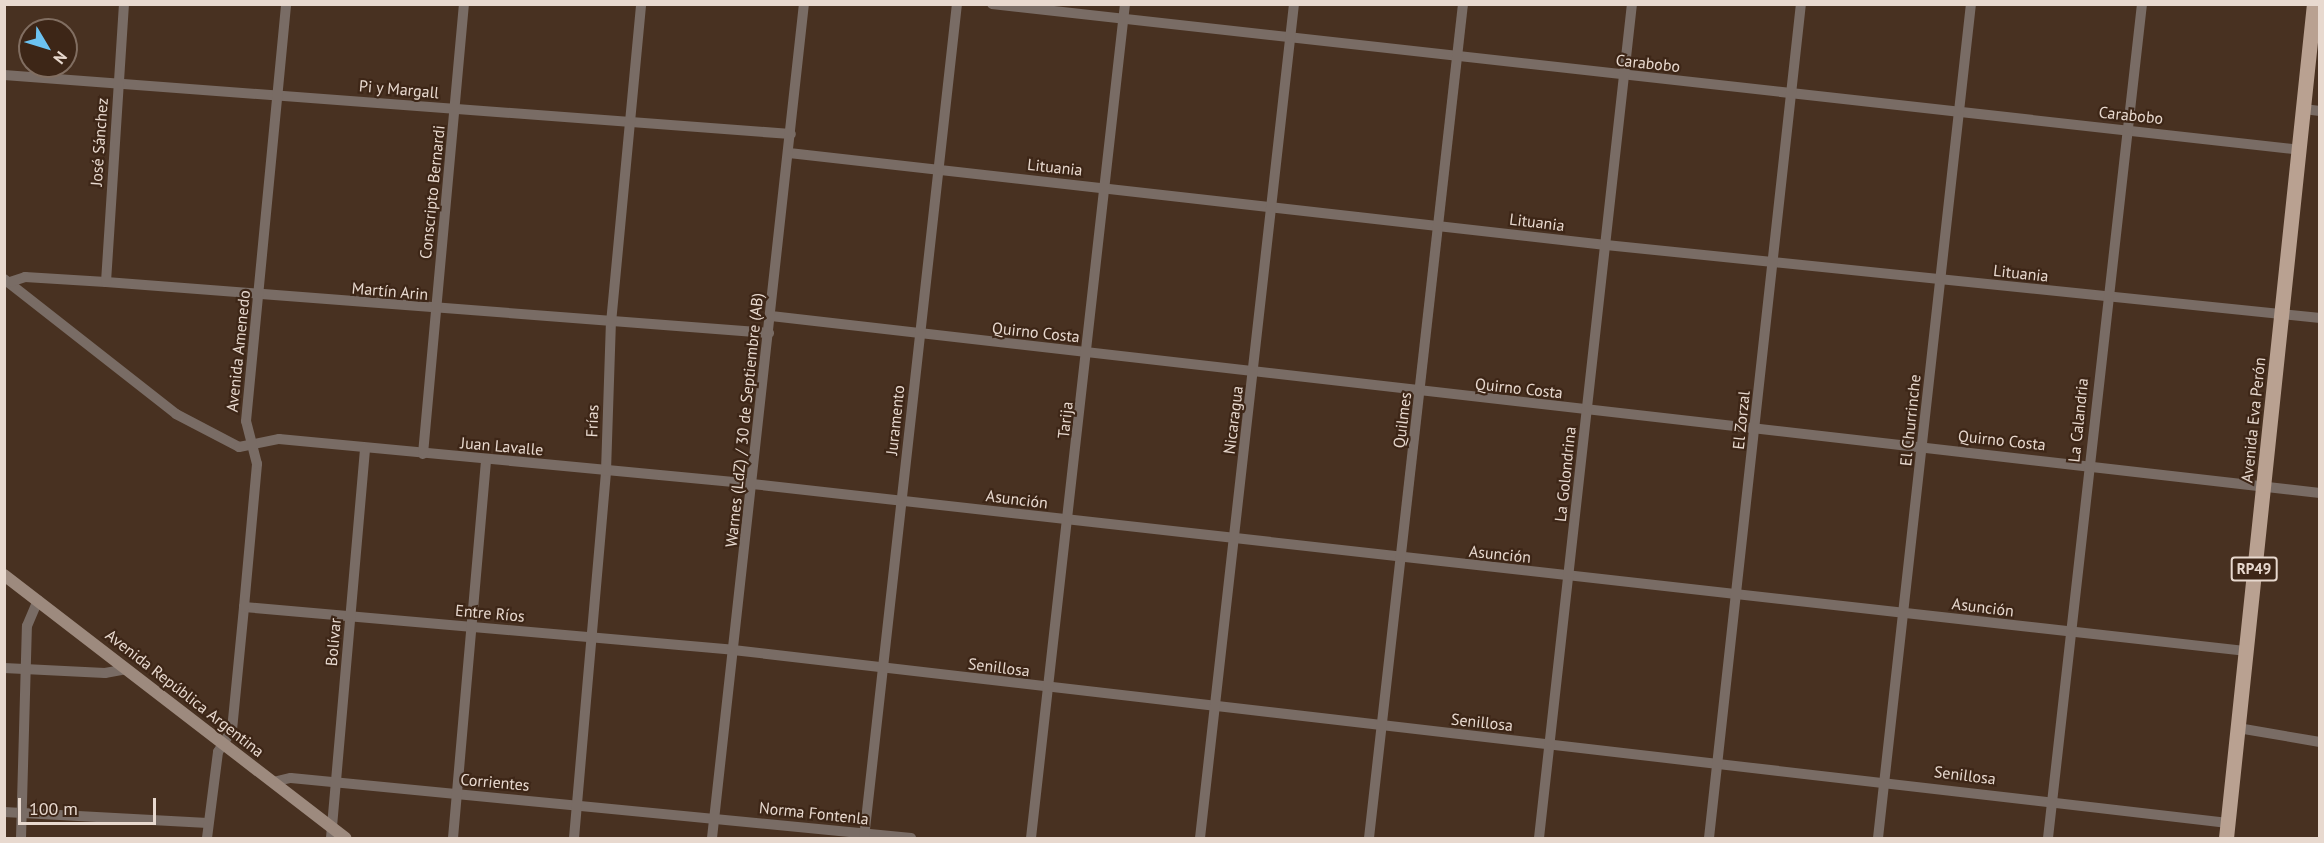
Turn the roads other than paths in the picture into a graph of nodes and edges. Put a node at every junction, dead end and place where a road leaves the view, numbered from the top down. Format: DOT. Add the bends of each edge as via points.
graph roads {
  1 [pos="124,4"];
  2 [pos="286,4"];
  3 [pos="464,4"];
  4 [pos="641,4"];
  5 [pos="804,4"];
  6 [pos="957,4"];
  7 [pos="992,4"];
  8 [pos="1125,4"];
  9 [pos="1294,4"];
  10 [pos="1463,4"];
  11 [pos="1632,4"];
  12 [pos="1801,4"];
  13 [pos="1971,4"];
  14 [pos="2142,4"];
  15 [pos="2314,4"];
  16 [pos="1123,19"];
  17 [pos="1291,39"];
  18 [pos="1457,59"];
  19 [pos="4,75"];
  20 [pos="1624,76"];
  21 [pos="118,82"];
  22 [pos="1791,93"];
  23 [pos="277,95"];
  24 [pos="455,109"];
  25 [pos="2312,110"];
  26 [pos="1959,112"];
  27 [pos="630,122"];
  28 [pos="2126,130"];
  29 [pos="791,134"];
  30 [pos="2301,150"];
  31 [pos="789,153"];
  32 [pos="939,169"];
  33 [pos="1104,188"];
  34 [pos="1272,207"];
  35 [pos="1440,226"];
  36 [pos="1606,245"];
  37 [pos="1773,262"];
  38 [pos="1940,280"];
  39 [pos="7,281"];
  40 [pos="106,282"];
  41 [pos="258,295"];
  42 [pos="2107,297"];
  43 [pos="434,309"];
  44 [pos="771,316"];
  45 [pos="2283,316"];
  46 [pos="2319,318"];
  47 [pos="611,323"];
  48 [pos="769,333"];
  49 [pos="919,334"];
  50 [pos="1087,353"];
  51 [pos="1253,374"];
  52 [pos="1420,392"];
  53 [pos="1587,410"];
  54 [pos="1756,429"];
  55 [pos="250,441"];
  56 [pos="1923,446"];
  57 [pos="365,448"];
  58 [pos="423,454"];
  59 [pos="486,460"];
  60 [pos="2088,465"];
  61 [pos="606,471"];
  62 [pos="752,484"];
  63 [pos="2264,484"];
  64 [pos="2319,493"];
  65 [pos="902,501"];
  66 [pos="1068,521"];
  67 [pos="1234,538"];
  68 [pos="1401,558"];
  69 [pos="4,574"];
  70 [pos="1568,576"];
  71 [pos="1736,594"];
  72 [pos="38,600"];
  73 [pos="244,607"];
  74 [pos="1903,612"];
  75 [pos="350,615"];
  76 [pos="472,627"];
  77 [pos="2070,632"];
  78 [pos="591,637"];
  79 [pos="733,650"];
  80 [pos="2245,651"];
  81 [pos="4,668"];
  82 [pos="26,668"];
  83 [pos="883,668"];
  84 [pos="127,669"];
  85 [pos="1050,688"];
  86 [pos="1215,707"];
  87 [pos="1382,727"];
  88 [pos="2238,728"];
  89 [pos="2319,742"];
  90 [pos="225,743"];
  91 [pos="1551,744"];
  92 [pos="1718,763"];
  93 [pos="1885,780"];
  94 [pos="273,782"];
  95 [pos="336,782"];
  96 [pos="456,794"];
  97 [pos="2052,800"];
  98 [pos="577,804"];
  99 [pos="4,812"];
  100 [pos="22,812"];
  101 [pos="714,818"];
  102 [pos="208,823"];
  103 [pos="2228,823"];
  104 [pos="331,833"];
  105 [pos="864,836"];
  106 [pos="21,838"];
  107 [pos="207,838"];
  108 [pos="345,838"];
  109 [pos="453,838"];
  110 [pos="574,838"];
  111 [pos="712,838"];
  112 [pos="911,838"];
  113 [pos="1031,838"];
  114 [pos="1200,838"];
  115 [pos="1369,838"];
  116 [pos="1539,838"];
  117 [pos="1709,838"];
  118 [pos="1878,838"];
  119 [pos="2048,838"];
  120 [pos="2226,838"];
  1 -- 21 [label="street, José Sánchez"];
  2 -- 23 [label="street, Avenida Amenedo"];
  3 -- 24 [label="street, Conscripto Bernardi"];
  4 -- 27 [label="street, Frías"];
  5 -- 29 [label="street, Warnes (LdZ) / 30 de Septiembre (AB)"];
  6 -- 32 [label="street, Juramento"];
  7 -- 16 [label="street, Carabobo"];
  8 -- 16 [label="street, Tarija"];
  9 -- 17 [label="street, Nicaragua"];
  10 -- 18 [label="street, Quilmes"];
  11 -- 20 [label="street, La Golondrina"];
  12 -- 22 [label="street, El Zorzal"];
  13 -- 26 [label="street, El Churrinche"];
  14 -- 28 [label="street, La Calandria"];
  15 -- 25 [label="main road, Avenida Eva Perón / RP49"];
  16 -- 17 [label="street, Carabobo"];
  16 -- 33 [label="street, Tarija"];
  17 -- 18 [label="street, Carabobo"];
  17 -- 34 [label="street, Nicaragua"];
  18 -- 20 [label="street, Carabobo"];
  18 -- 35 [label="street, Quilmes"];
  19 -- 21 [label="street, Pi y Margall"];
  20 -- 22 [label="street, Carabobo"];
  20 -- 36 [label="street, La Golondrina"];
  21 -- 23 [label="street, Pi y Margall"];
  21 -- 40 [label="street, José Sánchez"];
  22 -- 26 [label="street, Carabobo"];
  22 -- 37 [label="street, El Zorzal"];
  23 -- 24 [label="street, Pi y Margall"];
  23 -- 41 [label="street, Avenida Amenedo"];
  24 -- 27 [label="street, Pi y Margall"];
  24 -- 43 [label="street, Conscripto Bernardi"];
  25 -- 30 [label="main road, Avenida Eva Perón / RP49"];
  26 -- 28 [label="street, Carabobo"];
  26 -- 38 [label="street, El Churrinche"];
  27 -- 29 [label="street, Pi y Margall"];
  27 -- 47 [label="street, Frías"];
  28 -- 30 [label="street, Carabobo"];
  28 -- 42 [label="street, La Calandria"];
  29 -- 31 [label="street, Warnes (LdZ) / 30 de Septiembre (AB)"];
  30 -- 45 [label="main road, Avenida Eva Perón / RP49"];
  31 -- 32 [label="street, Lituania"];
  31 -- 44 [label="street, Warnes (LdZ) / 30 de Septiembre (AB)"];
  32 -- 33 [label="street, Lituania"];
  32 -- 49 [label="street, Juramento"];
  33 -- 34 [label="street, Lituania"];
  33 -- 50 [label="street, Tarija"];
  34 -- 35 [label="street, Lituania"];
  34 -- 51 [label="street, Nicaragua"];
  35 -- 36 [label="street, Lituania"];
  35 -- 52 [label="street, Quilmes"];
  36 -- 37 [label="street, Lituania"];
  36 -- 53 [label="street, La Golondrina"];
  37 -- 38 [label="street, Lituania"];
  37 -- 54 [label="street, El Zorzal"];
  38 -- 42 [label="street, Lituania"];
  38 -- 56 [label="street, El Churrinche"];
  39 -- 40 [label="street, Martín Arin" via="25,277"];
  39 -- 55 [label="street, Juan Lavalle" via="181,418 239,447"];
  40 -- 41 [label="street, Martín Arin"];
  41 -- 43 [label="street, Martín Arin"];
  41 -- 55 [label="street, Avenida Amenedo" via="246,421"];
  42 -- 45 [label="street, Lituania"];
  42 -- 60 [label="street, La Calandria"];
  43 -- 47 [label="street, Martín Arin"];
  43 -- 58 [label="street, Conscripto Bernardi"];
  44 -- 48 [label="street, Warnes (LdZ) / 30 de Septiembre (AB)"];
  44 -- 49 [label="street, Quirno Costa"];
  45 -- 46 [label="street, Lituania"];
  45 -- 63 [label="main road, Avenida Eva Perón / RP49"];
  47 -- 48 [label="street, Martín Arin"];
  47 -- 61 [label="street, Frías"];
  48 -- 62 [label="street, Warnes (LdZ) / 30 de Septiembre (AB)"];
  49 -- 50 [label="street, Quirno Costa"];
  49 -- 65 [label="street, Juramento"];
  50 -- 51 [label="street, Quirno Costa"];
  50 -- 66 [label="street, Tarija"];
  51 -- 52 [label="street, Quirno Costa"];
  51 -- 67 [label="street, Nicaragua"];
  52 -- 53 [label="street, Quirno Costa"];
  52 -- 68 [label="street, Quilmes"];
  53 -- 54 [label="street, Quirno Costa"];
  53 -- 70 [label="street, La Golondrina"];
  54 -- 56 [label="street, Quirno Costa"];
  54 -- 71 [label="street, El Zorzal"];
  55 -- 57 [label="street, Juan Lavalle"];
  55 -- 73 [label="street, Avenida Amenedo" via="257,464"];
  56 -- 60 [label="street, Quirno Costa"];
  56 -- 74 [label="street, El Churrinche"];
  57 -- 58 [label="street, Juan Lavalle"];
  57 -- 75 [label="street, Bolívar"];
  58 -- 59 [label="street, Juan Lavalle"];
  59 -- 61 [label="street, Juan Lavalle"];
  59 -- 76 [label="street"];
  60 -- 63 [label="street, Quirno Costa"];
  60 -- 77 [label="street, La Calandria"];
  61 -- 62 [label="street, Juan Lavalle"];
  61 -- 78 [label="street, Frías"];
  62 -- 65 [label="street, Asunción"];
  62 -- 79 [label="street, Warnes (LdZ) / 30 de Septiembre (AB)"];
  63 -- 64 [label="street, Quirno Costa"];
  63 -- 80 [label="main road, Avenida Eva Perón / RP49"];
  65 -- 66 [label="street, Asunción"];
  65 -- 83 [label="street, Juramento"];
  66 -- 67 [label="street, Asunción"];
  66 -- 85 [label="street, Tarija"];
  67 -- 68 [label="street, Asunción"];
  67 -- 86 [label="street, Nicaragua"];
  68 -- 70 [label="street, Asunción"];
  68 -- 87 [label="street, Quilmes"];
  69 -- 72 [label="main road, Avenida República Argentina"];
  70 -- 71 [label="street, Asunción"];
  70 -- 91 [label="street, La Golondrina"];
  71 -- 74 [label="street, Asunción"];
  71 -- 92 [label="street, El Zorzal"];
  72 -- 82 [label="street" via="27,626"];
  72 -- 84 [label="main road, Avenida República Argentina"];
  73 -- 75 [label="street, Entre Ríos"];
  73 -- 90 [label="street, Avenida Amenedo" via="232,730"];
  74 -- 77 [label="street, Asunción"];
  74 -- 93 [label="street, El Churrinche"];
  75 -- 76 [label="street, Entre Ríos"];
  75 -- 95 [label="street, Bolívar"];
  76 -- 78 [label="street, Entre Ríos"];
  76 -- 96 [label="street"];
  77 -- 80 [label="street, Asunción"];
  77 -- 97 [label="street, La Calandria"];
  78 -- 79 [label="street, Entre Ríos"];
  78 -- 98 [label="street, Frías"];
  79 -- 83 [label="street, Senillosa"];
  79 -- 101 [label="street, Warnes (LdZ) / 30 de Septiembre (AB)"];
  80 -- 88 [label="main road, Avenida Eva Perón / RP49"];
  81 -- 82 [label="street"];
  82 -- 84 [label="street" via="105,673"];
  82 -- 100 [label="street"];
  83 -- 85 [label="street, Senillosa"];
  83 -- 105 [label="street, Juramento"];
  84 -- 90 [label="main road, Avenida República Argentina"];
  85 -- 86 [label="street, Senillosa"];
  85 -- 113 [label="street, Tarija"];
  86 -- 87 [label="street, Senillosa"];
  86 -- 114 [label="street, Nicaragua"];
  87 -- 91 [label="street, Senillosa"];
  87 -- 115 [label="street, Quilmes"];
  88 -- 89 [label="street"];
  88 -- 103 [label="main road, Avenida Eva Perón / RP49"];
  90 -- 94 [label="main road, Avenida República Argentina"];
  90 -- 102 [label="street, Avenida Amenedo" via="218,752"];
  91 -- 92 [label="street, Senillosa"];
  91 -- 116 [label="street, La Golondrina"];
  92 -- 93 [label="street, Senillosa"];
  92 -- 117 [label="street, El Zorzal"];
  93 -- 97 [label="street, Senillosa"];
  93 -- 118 [label="street, El Churrinche"];
  94 -- 95 [label="street, Corrientes" via="291,777"];
  94 -- 104 [label="main road, Avenida República Argentina"];
  95 -- 96 [label="street, Corrientes"];
  95 -- 104 [label="street, Bolívar"];
  96 -- 98 [label="street, Corrientes"];
  96 -- 109 [label="street"];
  97 -- 103 [label="street, Senillosa"];
  97 -- 119 [label="street, La Calandria"];
  98 -- 101 [label="street, Corrientes"];
  98 -- 110 [label="street, Frías"];
  99 -- 100 [label="street"];
  100 -- 102 [label="street"];
  100 -- 106 [label="street"];
  101 -- 105 [label="street, Norma Fontenla"];
  101 -- 111 [label="street, Warnes (LdZ) / 30 de Septiembre (AB)"];
  102 -- 107 [label="street, Avenida Amenedo"];
  103 -- 120 [label="main road, Avenida Eva Perón / RP49"];
  104 -- 108 [label="main road, Avenida República Argentina"];
  105 -- 112 [label="street, Norma Fontenla"];
}
